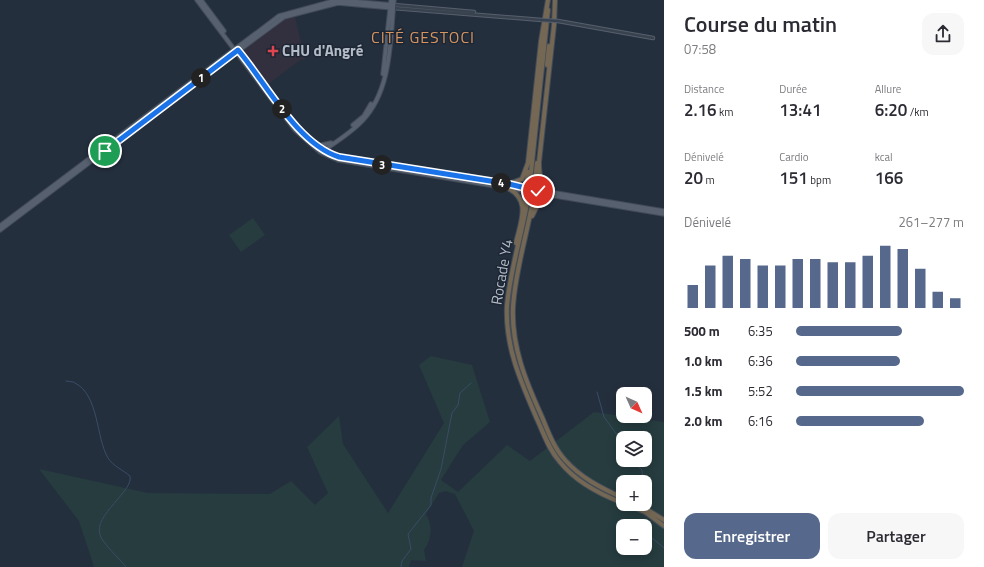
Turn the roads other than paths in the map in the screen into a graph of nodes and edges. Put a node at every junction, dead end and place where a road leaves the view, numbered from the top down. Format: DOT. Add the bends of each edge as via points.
graph roads {
  1 [pos="197,0"];
  2 [pos="201,0"];
  3 [pos="548,0"];
  4 [pos="555,0"];
  5 [pos="392,4"];
  6 [pos="653,38"];
  7 [pos="236,49"];
  8 [pos="331,144"];
  9 [pos="317,146"];
  10 [pos="321,151"];
  11 [pos="333,155"];
  12 [pos="539,162"];
  13 [pos="528,163"];
  14 [pos="529,185"];
  15 [pos="508,186"];
  16 [pos="538,191"];
  17 [pos="552,193"];
  18 [pos="530,197"];
  19 [pos="664,211"];
  20 [pos="664,214"];
  21 [pos="532,216"];
  22 [pos="522,218"];
  23 [pos="0,226"];
  24 [pos="0,230"];
  25 [pos="517,279"];
  26 [pos="510,283"];
  27 [pos="616,495"];
  28 [pos="616,500"];
  29 [pos="643,511"];
  30 [pos="649,511"];
  31 [pos="664,520"];
  32 [pos="664,526"];
  1 -- 7 [label="main road"];
  2 -- 7 [label="main road"];
  3 -- 13 [label="highway"];
  3 -- 14 [label="highway, Rocade Y4"];
  4 -- 12 [label="highway" via="554,31"];
  4 -- 14 [label="highway, Rocade Y4"];
  5 -- 6 [label="street, bridge" via="558,21"];
  5 -- 7 [label="main road" via="338,0 283,14"];
  5 -- 8 [label="main road" via="382,78 374,99 360,119"];
  5 -- 8 [label="main road" via="387,68 379,94 362,121"];
  7 -- 9 [label="main road" via="295,125"];
  7 -- 10 [label="main road" via="295,130"];
  7 -- 23 [label="main road"];
  7 -- 24 [label="main road"];
  8 -- 9 [label="main road"];
  8 -- 10 [label="main road"];
  8 -- 11 [label="main road"];
  9 -- 10 [label="main road"];
  10 -- 11 [label="main road"];
  10 -- 15 [label="main road" via="338,160"];
  11 -- 15 [label="main road"];
  12 -- 14 [label="highway"];
  12 -- 17 [label="highway" via="540,178 545,188"];
  13 -- 14 [label="highway"];
  13 -- 15 [label="highway" via="522,179"];
  14 -- 15 [label="main road"];
  14 -- 16 [label="main road"];
  14 -- 16 [label="main road"];
  14 -- 18 [label="highway, Rocade Y4, bridge"];
  14 -- 18 [label="main road"];
  15 -- 22 [label="highway" via="521,198"];
  16 -- 17 [label="main road"];
  16 -- 18 [label="main road"];
  17 -- 19 [label="main road"];
  17 -- 20 [label="main road"];
  17 -- 21 [label="highway" via="539,202"];
  18 -- 21 [label="highway"];
  18 -- 22 [label="highway"];
  18 -- 25 [label="highway, Rocade Y4"];
  18 -- 26 [label="highway, Rocade Y4"];
  21 -- 25 [label="highway"];
  22 -- 26 [label="highway"];
  25 -- 27 [label="highway, Rocade Y4" via="513,314 516,350 551,438 564,459 577,472"];
  26 -- 28 [label="highway, Rocade Y4" via="507,314 511,352 547,442 559,462 576,478"];
  29 -- 32 [label="highway"];
  30 -- 31 [label="highway"];
}
